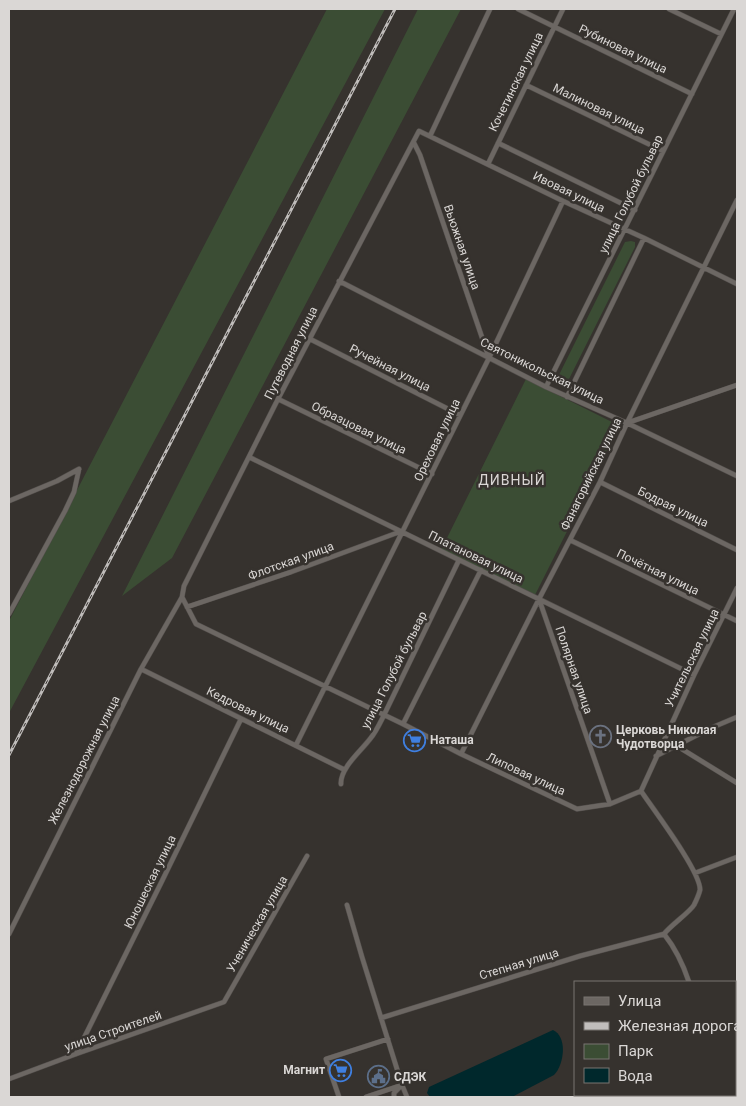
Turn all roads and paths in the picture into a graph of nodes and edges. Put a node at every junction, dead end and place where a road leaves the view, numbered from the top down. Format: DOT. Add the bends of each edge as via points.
graph roads {
  1 [pos="490,9"];
  2 [pos="518,9"];
  3 [pos="563,9"];
  4 [pos="669,9"];
  5 [pos="734,9"];
  6 [pos="554,26"];
  7 [pos="721,34"];
  8 [pos="526,85"];
  9 [pos="692,94"];
  10 [pos="419,131"];
  11 [pos="430,136"];
  12 [pos="414,143"];
  13 [pos="498,143"];
  14 [pos="663,151"];
  15 [pos="488,164"];
  16 [pos="737,200"];
  17 [pos="563,201"];
  18 [pos="736,207"];
  19 [pos="635,210"];
  20 [pos="625,230"];
  21 [pos="644,238"];
  22 [pos="704,268"];
  23 [pos="340,280"];
  24 [pos="737,284"];
  25 [pos="310,339"];
  26 [pos="489,358"];
  27 [pos="737,385"];
  28 [pos="546,387"];
  29 [pos="567,396"];
  30 [pos="278,399"];
  31 [pos="460,415"];
  32 [pos="628,423"];
  33 [pos="250,457"];
  34 [pos="432,474"];
  35 [pos="737,476"];
  36 [pos="600,482"];
  37 [pos="9,501"];
  38 [pos="402,531"];
  39 [pos="570,540"];
  40 [pos="737,550"];
  41 [pos="460,560"];
  42 [pos="481,570"];
  43 [pos="737,588"];
  44 [pos="182,597"];
  45 [pos="539,599"];
  46 [pos="187,607"];
  47 [pos="9,614"];
  48 [pos="724,615"];
  49 [pos="737,621"];
  50 [pos="141,668"];
  51 [pos="694,675"];
  52 [pos="326,687"];
  53 [pos="384,715"];
  54 [pos="737,717"];
  55 [pos="241,719"];
  56 [pos="403,724"];
  57 [pos="296,745"];
  58 [pos="677,746"];
  59 [pos="461,754"];
  60 [pos="656,756"];
  61 [pos="345,770"];
  62 [pos="737,783"];
  63 [pos="341,784"];
  64 [pos="641,791"];
  65 [pos="610,804"];
  66 [pos="307,856"];
  67 [pos="737,857"];
  68 [pos="695,874"];
  69 [pos="347,905"];
  70 [pos="9,934"];
  71 [pos="664,934"];
  72 [pos="689,981"];
  73 [pos="224,1002"];
  74 [pos="381,1018"];
  75 [pos="388,1039"];
  76 [pos="76,1054"];
  77 [pos="9,1079"];
  78 [pos="402,1085"];
  79 [pos="339,1097"];
  80 [pos="366,1097"];
  81 [pos="394,1097"];
  82 [pos="407,1097"];
  1 -- 11 [label="street"];
  2 -- 6 [label="street, Рубиновая улица"];
  3 -- 6 [label="street, Кочетинская улица"];
  4 -- 7 [label="street"];
  5 -- 7 [label="street, улица Голубой бульвар"];
  6 -- 8 [label="street, Кочетинская улица"];
  6 -- 9 [label="street, Рубиновая улица"];
  7 -- 9 [label="street, улица Голубой бульвар"];
  8 -- 13 [label="street, Кочетинская улица"];
  8 -- 14 [label="street, Малиновая улица"];
  9 -- 14 [label="street, улица Голубой бульвар"];
  10 -- 11 [label="street, Ивовая улица"];
  10 -- 12 [label="street, Путеводная улица"];
  11 -- 15 [label="street, Ивовая улица"];
  12 -- 23 [label="street, Путеводная улица"];
  12 -- 26 [label="street, Вьюжная улица"];
  13 -- 15 [label="street, Кочетинская улица"];
  13 -- 19 [label="street, Ивовая улица"];
  14 -- 19 [label="street, улица Голубой бульвар"];
  15 -- 17 [label="street, Ивовая улица"];
  16 -- 18 [label="street, Фанагорийская улица"];
  17 -- 20 [label="street, Ивовая улица"];
  17 -- 26 [label="street, Ореховая улица"];
  18 -- 22 [label="street, Фанагорийская улица"];
  19 -- 20 [label="street, улица Голубой бульвар"];
  20 -- 21 [label="street, Ивовая улица"];
  20 -- 28 [label="street, улица Голубой бульвар"];
  21 -- 22 [label="street, Ивовая улица"];
  21 -- 29 [label="street"];
  22 -- 24 [label="street, Ивовая улица"];
  22 -- 32 [label="street, Фанагорийская улица"];
  23 -- 25 [label="street, Путеводная улица"];
  23 -- 26 [label="street, Святоникольская улица"];
  25 -- 30 [label="street, Путеводная улица"];
  25 -- 31 [label="street, Ручейная улица"];
  26 -- 28 [label="street, Святоникольская улица"];
  26 -- 31 [label="street, Ореховая улица"];
  27 -- 32 [label="street"];
  28 -- 29 [label="street, Святоникольская улица"];
  29 -- 32 [label="street, Святоникольская улица"];
  30 -- 33 [label="street, Путеводная улица"];
  30 -- 34 [label="street, Образцовая улица"];
  31 -- 34 [label="street, Ореховая улица"];
  32 -- 35 [label="street, Святоникольская улица"];
  32 -- 36 [label="street, Фанагорийская улица"];
  33 -- 38 [label="street, Платановая улица"];
  33 -- 44 [label="street, Путеводная улица" via="184,586"];
  34 -- 38 [label="street, Ореховая улица"];
  36 -- 39 [label="street, Фанагорийская улица"];
  36 -- 40 [label="street, Бодрая улица"];
  37 -- 47 [label="street" via="79,469 68,505"];
  38 -- 41 [label="street, Платановая улица"];
  38 -- 46 [label="street, Флотская улица"];
  38 -- 52 [label="street, Ореховая улица"];
  39 -- 45 [label="street, Фанагорийская улица"];
  39 -- 48 [label="street, Почётная улица"];
  41 -- 42 [label="street, Платановая улица"];
  41 -- 53 [label="street, улица Голубой бульвар"];
  42 -- 45 [label="street, Платановая улица"];
  42 -- 56 [label="street"];
  43 -- 48 [label="street, Учительская улица"];
  44 -- 46 [label="street"];
  44 -- 50 [label="street, Железнодорожная улица"];
  45 -- 51 [label="street, Платановая улица"];
  45 -- 59 [label="street, Фанагорийская улица"];
  45 -- 65 [label="street, Полярная улица"];
  46 -- 52 [label="street, Липовая улица" via="196,624"];
  48 -- 49 [label="street, Почётная улица"];
  48 -- 51 [label="street, Учительская улица"];
  50 -- 55 [label="street, Кедровая улица"];
  50 -- 70 [label="street, Железнодорожная улица"];
  51 -- 60 [label="street, Учительская улица"];
  52 -- 53 [label="street, Липовая улица"];
  52 -- 57 [label="street, Ореховая улица"];
  53 -- 56 [label="street, Липовая улица"];
  53 -- 61 [label="street, улица Голубой бульвар" via="370,740"];
  54 -- 58 [label="street"];
  55 -- 57 [label="street, Кедровая улица"];
  55 -- 76 [label="street, Юношеская улица"];
  56 -- 59 [label="street, Липовая улица"];
  57 -- 61 [label="street, Кедровая улица"];
  58 -- 60 [label="street"];
  58 -- 62 [label="street"];
  59 -- 65 [label="street, Липовая улица" via="577,809"];
  60 -- 64 [label="street, Учительская улица"];
  61 -- 63 [label="street, улица Голубой бульвар"];
  64 -- 65 [label="street, Липовая улица"];
  64 -- 68 [label="street"];
  66 -- 73 [label="street, Ученическая улица"];
  67 -- 68 [label="street"];
  68 -- 71 [label="street" via="700,891 694,906 671,924"];
  69 -- 74 [label="street"];
  71 -- 72 [label="street" via="682,962"];
  71 -- 74 [label="street, Степная улица" via="580,956"];
  73 -- 76 [label="street, улица Строителей"];
  74 -- 75 [label="street"];
  75 -- 78 [label="street"];
  75 -- 79 [label="street" via="326,1059"];
  76 -- 77 [label="street, улица Строителей"];
  78 -- 80 [label="street"];
  78 -- 81 [label="street"];
  78 -- 82 [label="street"];
}
